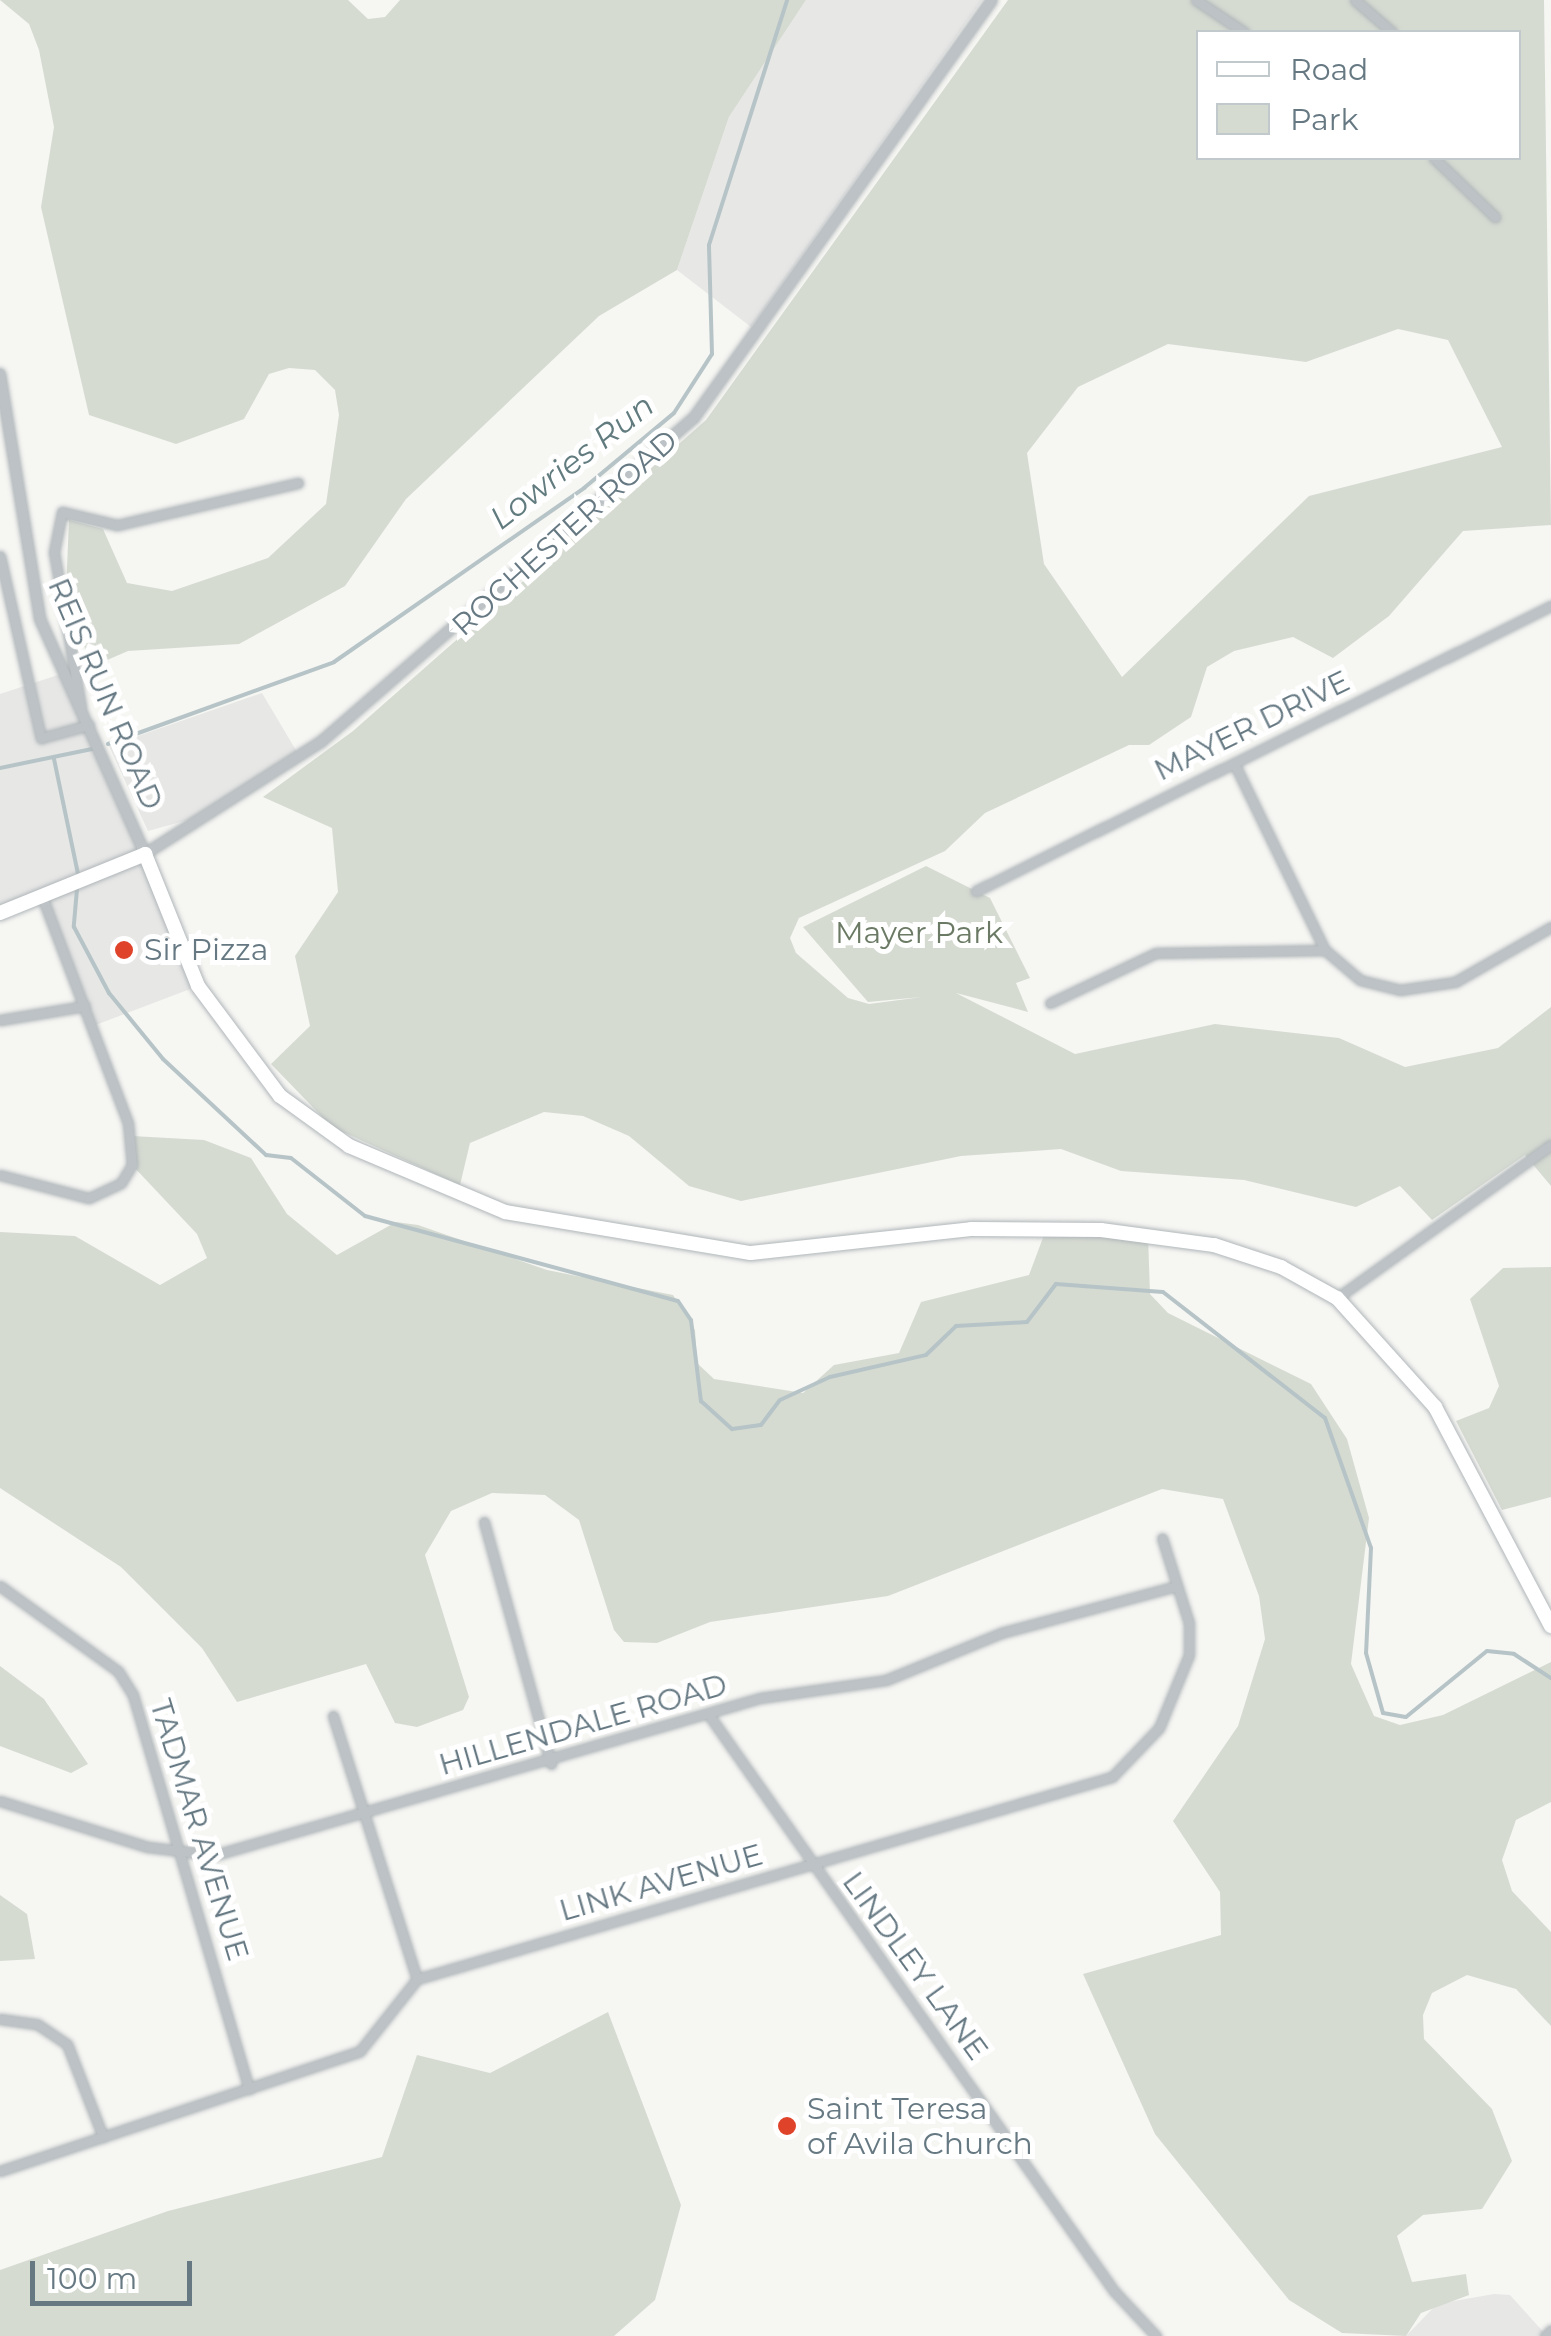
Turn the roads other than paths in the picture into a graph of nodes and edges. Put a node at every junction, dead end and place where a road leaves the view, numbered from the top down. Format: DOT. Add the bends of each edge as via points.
graph roads {
  1 [pos="992,0"];
  2 [pos="1196,0"];
  3 [pos="1355,0"];
  4 [pos="1241,30"];
  5 [pos="1390,30"];
  6 [pos="1436,160"];
  7 [pos="1495,217"];
  8 [pos="0,374"];
  9 [pos="4,442"];
  10 [pos="298,483"];
  11 [pos="0,556"];
  12 [pos="1551,606"];
  13 [pos="81,707"];
  14 [pos="88,725"];
  15 [pos="1234,763"];
  16 [pos="145,854"];
  17 [pos="976,891"];
  18 [pos="44,902"];
  19 [pos="0,913"];
  20 [pos="1551,926"];
  21 [pos="1325,950"];
  22 [pos="1050,1002"];
  23 [pos="85,1006"];
  24 [pos="0,1020"];
  25 [pos="1551,1145"];
  26 [pos="0,1175"];
  27 [pos="1338,1298"];
  28 [pos="484,1522"];
  29 [pos="1162,1538"];
  30 [pos="0,1586"];
  31 [pos="1177,1586"];
  32 [pos="1551,1626"];
  33 [pos="333,1716"];
  34 [pos="710,1718"];
  35 [pos="551,1764"];
  36 [pos="0,1800"];
  37 [pos="367,1810"];
  38 [pos="182,1854"];
  39 [pos="810,1866"];
  40 [pos="418,1979"];
  41 [pos="0,2019"];
  42 [pos="249,2088"];
  43 [pos="103,2136"];
  44 [pos="0,2171"];
  45 [pos="1551,2330"];
  46 [pos="1156,2336"];
  47 [pos="1545,2336"];
  1 -- 16 [label="street, ROCHESTER ROAD" via="694,418 320,742"];
  2 -- 4 [label="street"];
  3 -- 5 [label="street"];
  6 -- 7 [label="street"];
  8 -- 9 [label="street, REIS RUN ROAD"];
  9 -- 13 [label="street, REIS RUN ROAD" via="28,575"];
  10 -- 13 [label="street" via="117,525 62,512 54,552"];
  11 -- 14 [label="street" via="42,738"];
  12 -- 15 [label="street, MAYER DRIVE"];
  13 -- 14 [label="street, REIS RUN ROAD"];
  14 -- 16 [label="street, REIS RUN ROAD"];
  15 -- 17 [label="street, MAYER DRIVE"];
  15 -- 21 [label="street"];
  16 -- 18 [label="main road, ROCHESTER ROAD"];
  16 -- 27 [label="main road" via="198,986 259,1073 328,1134 457,1196 556,1224 751,1253 971,1229 1148,1234 1248,1254"];
  18 -- 19 [label="main road, ROCHESTER ROAD"];
  18 -- 23 [label="street"];
  20 -- 21 [label="street" via="1474,974 1416,989 1360,980"];
  21 -- 22 [label="street" via="1156,953"];
  23 -- 24 [label="street"];
  23 -- 26 [label="street" via="132,1136 127,1175 89,1198"];
  25 -- 27 [label="street"];
  27 -- 32 [label="main road" via="1441,1416"];
  28 -- 35 [label="street"];
  29 -- 31 [label="street, LINK AVENUE"];
  30 -- 38 [label="street, TADMAR AVENUE" via="118,1671"];
  31 -- 34 [label="street, HILLENDALE ROAD" via="1001,1633 886,1680 760,1698"];
  31 -- 39 [label="street, LINK AVENUE" via="1190,1624 1177,1691 1140,1755 1112,1777"];
  33 -- 37 [label="street"];
  34 -- 35 [label="street, HILLENDALE ROAD"];
  34 -- 39 [label="street, LINDLEY LANE"];
  35 -- 37 [label="street, HILLENDALE ROAD"];
  36 -- 38 [label="street, HILLENDALE ROAD"];
  37 -- 38 [label="street, HILLENDALE ROAD" via="215,1855"];
  37 -- 40 [label="street"];
  38 -- 42 [label="street, TADMAR AVENUE"];
  39 -- 40 [label="street, LINK AVENUE"];
  39 -- 46 [label="street, LINDLEY LANE" via="1114,2292"];
  40 -- 42 [label="street" via="360,2052"];
  41 -- 43 [label="street" via="38,2024 67,2044"];
  42 -- 43 [label="street"];
  43 -- 44 [label="street"];
  45 -- 47 [label="street"];
}
